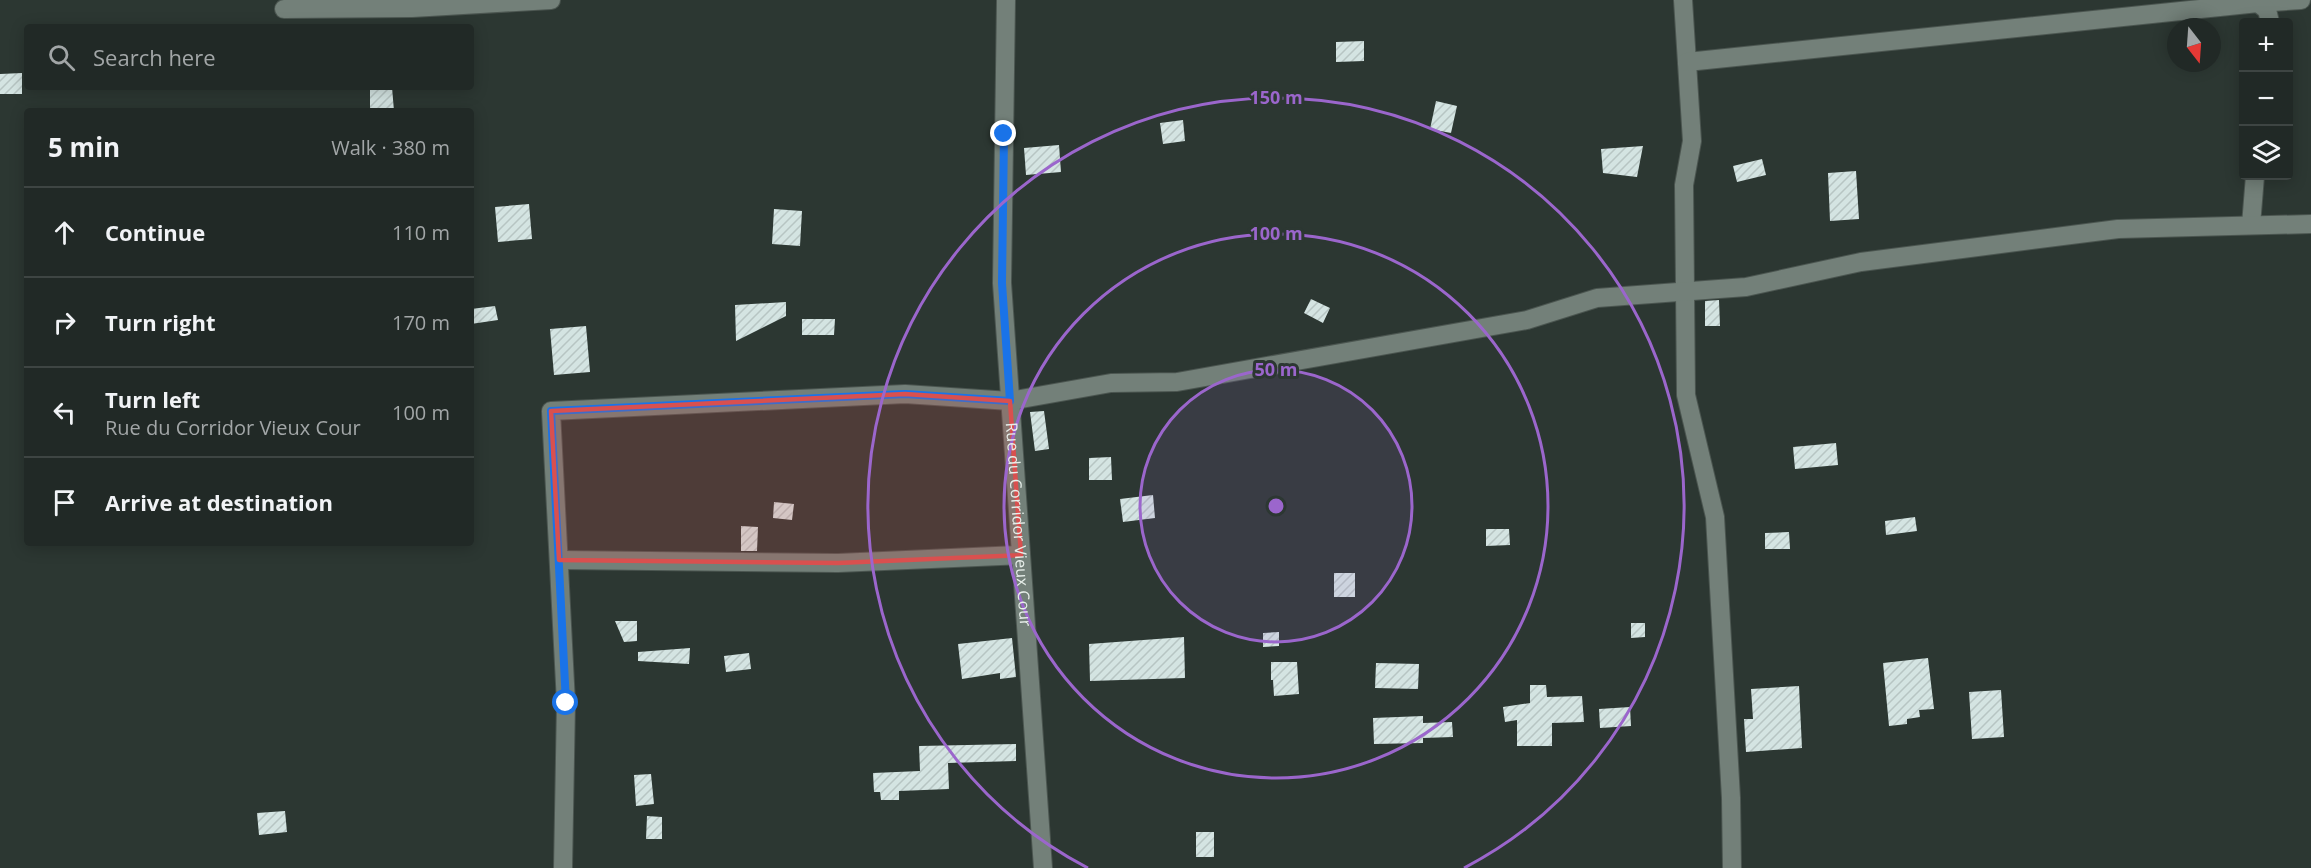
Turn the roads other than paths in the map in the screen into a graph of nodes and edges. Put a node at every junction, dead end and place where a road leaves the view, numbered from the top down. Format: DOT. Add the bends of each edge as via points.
graph roads {
  1 [pos="551,0"];
  2 [pos="1006,0"];
  3 [pos="1683,0"];
  4 [pos="2301,0"];
  5 [pos="2259,3"];
  6 [pos="2210,4"];
  7 [pos="284,9"];
  8 [pos="2269,18"];
  9 [pos="1687,62"];
  10 [pos="2255,180"];
  11 [pos="2311,224"];
  12 [pos="2251,225"];
  13 [pos="1685,291"];
  14 [pos="1010,401"];
  15 [pos="1021,555"];
  16 [pos="559,560"];
  17 [pos="563,868"];
  18 [pos="1043,868"];
  19 [pos="1732,868"];
  1 -- 7 [label="street" via="412,8"];
  2 -- 14 [label="street, Rue du Corridor Vieux Cour" via="1002,283"];
  3 -- 9 [label="street"];
  4 -- 5 [label="street"];
  5 -- 6 [label="street"];
  5 -- 8 [label="street"];
  6 -- 9 [label="street"];
  9 -- 13 [label="street" via="1692,141 1684,185"];
  10 -- 12 [label="street"];
  11 -- 12 [label="street"];
  12 -- 13 [label="street" via="2118,229 1861,262 1746,287"];
  13 -- 14 [label="street" via="1598,298 1527,320 1177,382 1111,383"];
  13 -- 19 [label="street" via="1686,395 1715,517"];
  14 -- 15 [label="street, Rue du Corridor Vieux Cour"];
  14 -- 16 [label="street" via="905,394 551,411"];
  15 -- 16 [label="street" via="838,562"];
  15 -- 18 [label="street, Rue du Corridor Vieux Cour"];
  16 -- 17 [label="street" via="566,703"];
}
